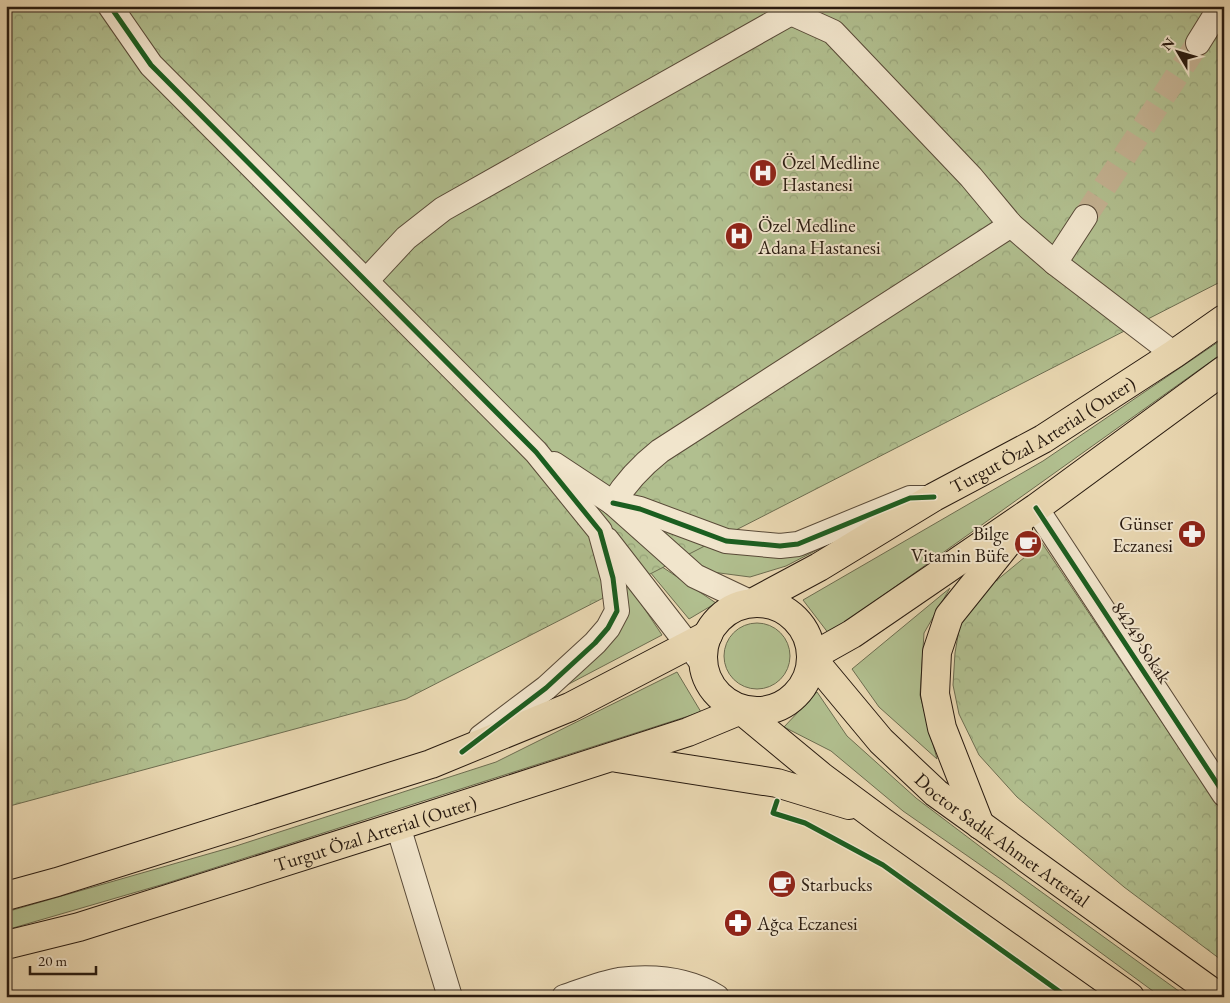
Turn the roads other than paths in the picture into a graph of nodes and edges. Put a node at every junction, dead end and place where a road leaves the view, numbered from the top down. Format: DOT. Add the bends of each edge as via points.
graph roads {
  1 [pos="110,6"];
  2 [pos="1221,6"];
  3 [pos="789,10"];
  4 [pos="1198,43"];
  5 [pos="1085,216"];
  6 [pos="1011,225"];
  7 [pos="1055,263"];
  8 [pos="366,281"];
  9 [pos="1224,319"];
  10 [pos="1174,354"];
  11 [pos="1224,370"];
  12 [pos="536,452"];
  13 [pos="934,498"];
  14 [pos="613,503"];
  15 [pos="1036,508"];
  16 [pos="600,531"];
  17 [pos="752,603"];
  18 [pos="700,648"];
  19 [pos="811,657"];
  20 [pos="741,710"];
  21 [pos="462,752"];
  22 [pos="611,757"];
  23 [pos="1224,794"];
  24 [pos="865,809"];
  25 [pos="980,824"];
  26 [pos="398,826"];
  27 [pos="6,896"];
  28 [pos="6,945"];
  29 [pos="1120,994"];
  30 [pos="450,997"];
  31 [pos="564,997"];
  32 [pos="717,997"];
  33 [pos="1219,997"];
  1 -- 8 [label="street" via="151,65"];
  2 -- 4 [label="street"];
  3 -- 6 [label="street" via="833,32 971,177"];
  3 -- 8 [label="street" via="443,209 406,238"];
  5 -- 7 [label="street"];
  6 -- 7 [label="street"];
  6 -- 14 [label="street" via="660,451 637,470"];
  7 -- 10 [label="street"];
  8 -- 12 [label="street"];
  9 -- 10 [label="main road, Turgut Özal Arterial (Outer)"];
  10 -- 13 [label="main road, Turgut Özal Arterial (Outer)" via="1043,440"];
  11 -- 15 [label="main road"];
  12 -- 14 [label="street"];
  12 -- 16 [label="street"];
  13 -- 14 [label="street" via="910,498 798,544 780,546 726,540 640,509"];
  13 -- 17 [label="main road, Turgut Özal Arterial (Outer)"];
  14 -- 17 [label="street" via="695,576"];
  15 -- 19 [label="main road" via="852,634"];
  15 -- 23 [label="street, 84249 Sokak"];
  15 -- 25 [label="main road" via="949,616 937,652 935,694 942,728"];
  16 -- 18 [label="street"];
  16 -- 21 [label="street" via="613,578 617,611 608,628 546,688"];
  17 -- 18 [label="main road" via="742,604 725,613 713,625"];
  17 -- 19 [label="main road" via="779,607 794,617 806,632"];
  18 -- 20 [label="main road" via="705,675 713,690 725,702"];
  18 -- 21 [label="main road"];
  19 -- 20 [label="main road" via="803,686 791,700 775,709"];
  19 -- 25 [label="main road, Doctor Sadık Ahmet Arterial" via="882,741 936,793"];
  20 -- 22 [label="main road, Turgut Özal Arterial (Outer)" via="688,732"];
  20 -- 24 [label="main road"];
  21 -- 27 [label="main road" via="258,820"];
  22 -- 24 [label="main road" via="777,783"];
  22 -- 26 [label="main road, Turgut Özal Arterial (Outer)"];
  24 -- 29 [label="main road"];
  25 -- 33 [label="main road, Doctor Sadık Ahmet Arterial"];
  26 -- 28 [label="main road, Turgut Özal Arterial (Outer)" via="79,927"];
  26 -- 30 [label="street"];
  31 -- 32 [label="street" via="619,980 665,978 708,991"];
}
